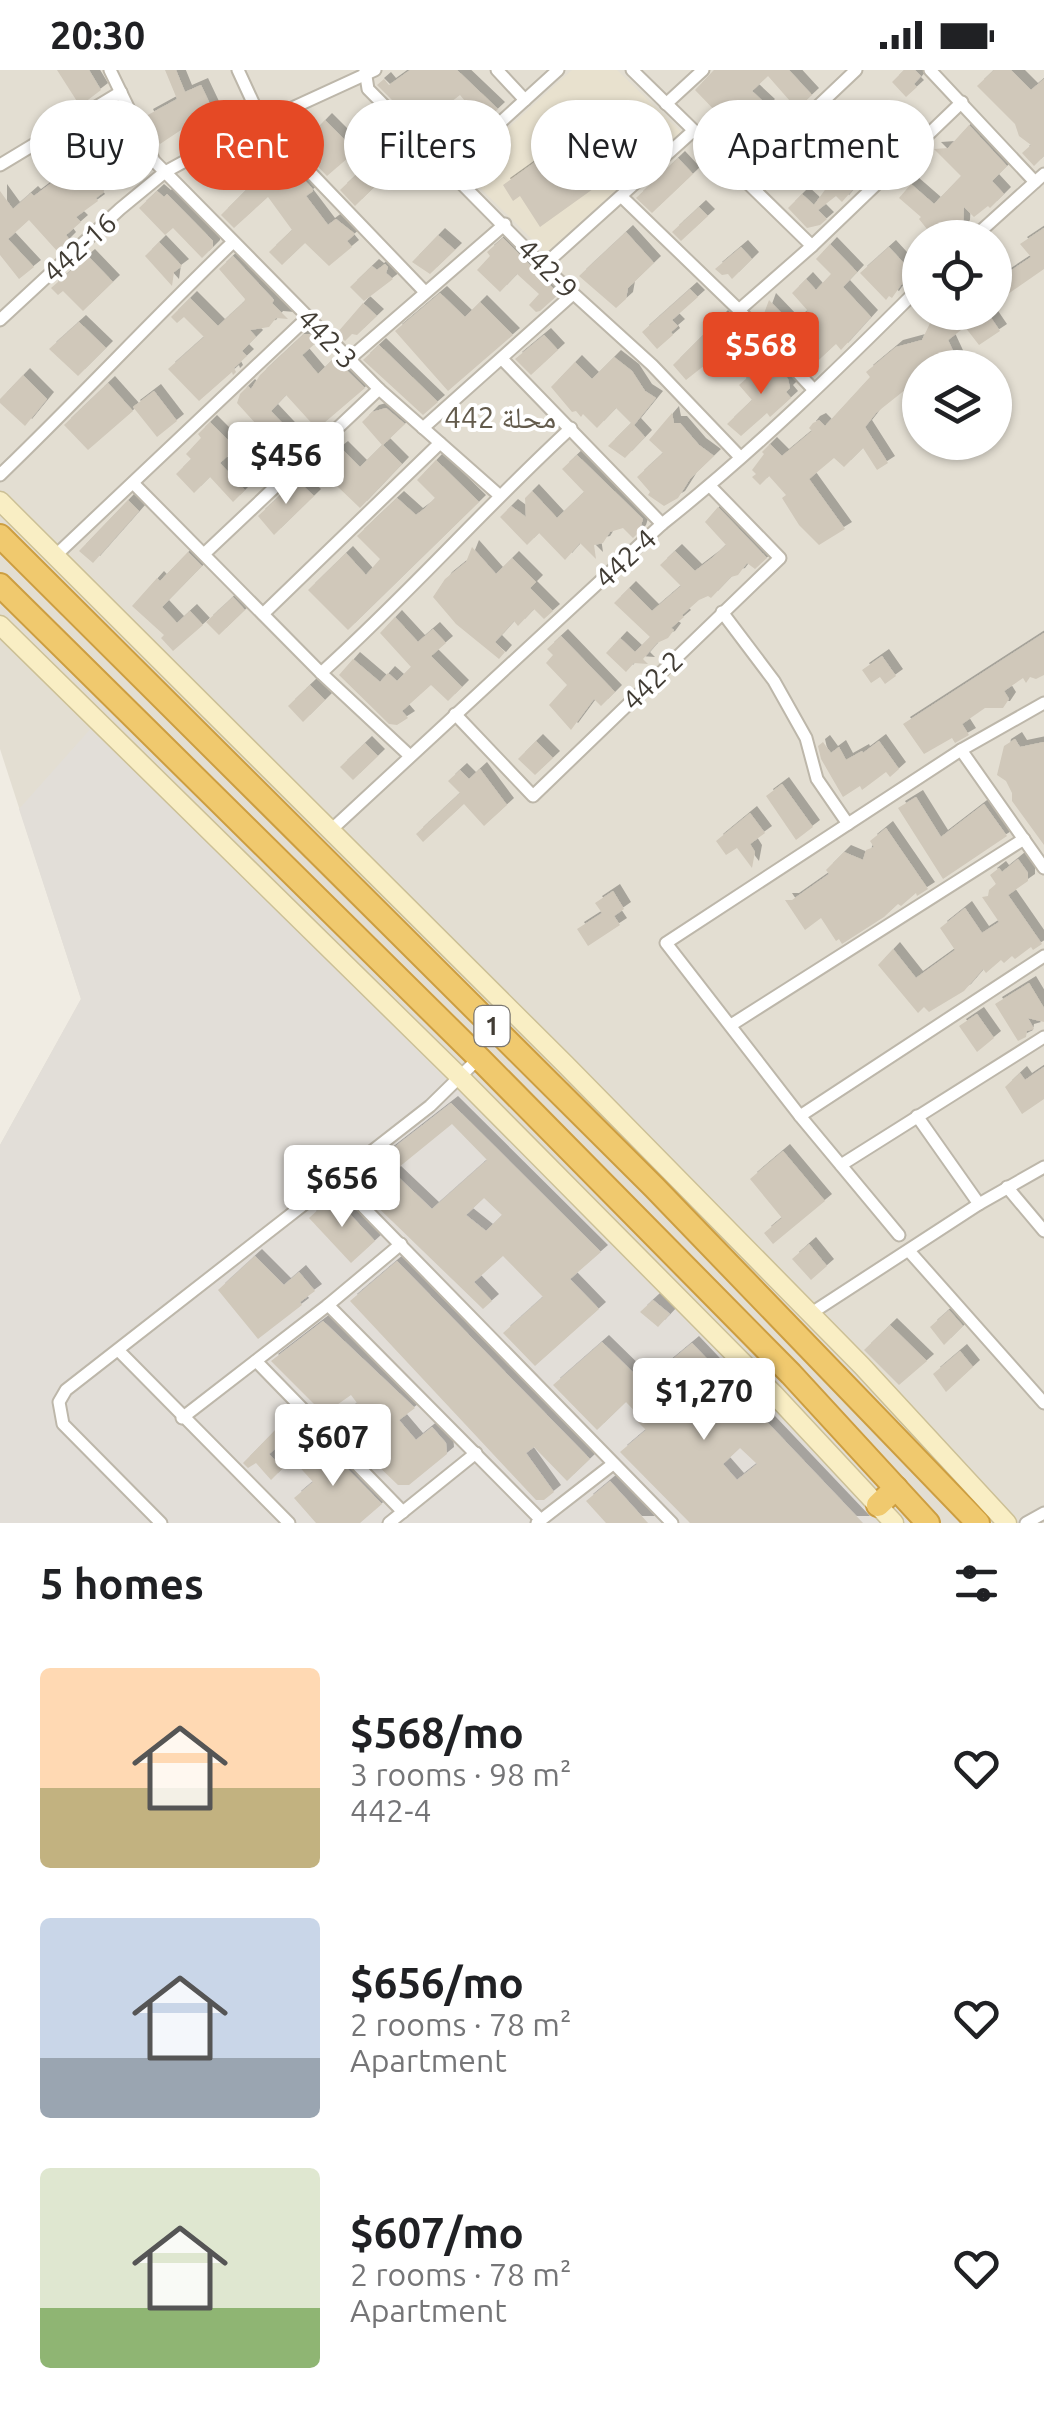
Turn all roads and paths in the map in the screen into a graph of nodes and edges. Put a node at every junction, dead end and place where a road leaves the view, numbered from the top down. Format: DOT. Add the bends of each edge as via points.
graph roads {
  1 [pos="110,70"];
  2 [pos="238,70"];
  3 [pos="497,70"];
  4 [pos="558,70"];
  5 [pos="632,70"];
  6 [pos="703,70"];
  7 [pos="856,70"];
  8 [pos="930,70"];
  9 [pos="369,71"];
  10 [pos="122,92"];
  11 [pos="252,100"];
  12 [pos="308,100"];
  13 [pos="379,100"];
  14 [pos="525,100"];
  15 [pos="662,100"];
  16 [pos="670,100"];
  17 [pos="824,100"];
  18 [pos="962,102"];
  19 [pos="673,111"];
  20 [pos="511,113"];
  21 [pos="693,131"];
  22 [pos="0,165"];
  23 [pos="179,165"];
  24 [pos="165,172"];
  25 [pos="1040,178"];
  26 [pos="324,187"];
  27 [pos="470,190"];
  28 [pos="756,190"];
  29 [pos="622,196"];
  30 [pos="994,220"];
  31 [pos="505,224"];
  32 [pos="232,243"];
  33 [pos="812,246"];
  34 [pos="543,266"];
  35 [pos="425,292"];
  36 [pos="573,294"];
  37 [pos="902,305"];
  38 [pos="739,310"];
  39 [pos="308,317"];
  40 [pos="0,320"];
  41 [pos="348,359"];
  42 [pos="503,360"];
  43 [pos="813,389"];
  44 [pos="379,390"];
  45 [pos="423,428"];
  46 [pos="571,428"];
  47 [pos="440,444"];
  48 [pos="740,457"];
  49 [pos="0,474"];
  50 [pos="132,482"];
  51 [pos="710,486"];
  52 [pos="498,495"];
  53 [pos="0,501"];
  54 [pos="662,524"];
  55 [pos="0,536"];
  56 [pos="204,554"];
  57 [pos="55,556"];
  58 [pos="0,585"];
  59 [pos="722,612"];
  60 [pos="264,614"];
  61 [pos="0,625"];
  62 [pos="322,673"];
  63 [pos="1044,703"];
  64 [pos="456,714"];
  65 [pos="962,750"];
  66 [pos="410,756"];
  67 [pos="848,824"];
  68 [pos="331,830"];
  69 [pos="1024,839"];
  70 [pos="1044,868"];
  71 [pos="1044,956"];
  72 [pos="731,1026"];
  73 [pos="1044,1036"];
  74 [pos="479,1058"];
  75 [pos="565,1064"];
  76 [pos="460,1078"];
  77 [pos="547,1081"];
  78 [pos="800,1116"];
  79 [pos="916,1116"];
  80 [pos="841,1165"];
  81 [pos="1044,1167"];
  82 [pos="335,1178"];
  83 [pos="662,1179"];
  84 [pos="1007,1187"];
  85 [pos="979,1204"];
  86 [pos="1044,1231"];
  87 [pos="898,1235"];
  88 [pos="401,1244"];
  89 [pos="910,1251"];
  90 [pos="328,1306"];
  91 [pos="810,1314"];
  92 [pos="119,1351"];
  93 [pos="817,1353"];
  94 [pos="256,1361"];
  95 [pos="790,1374"];
  96 [pos="1044,1403"];
  97 [pos="182,1418"];
  98 [pos="476,1453"];
  99 [pos="613,1464"];
  100 [pos="951,1478"];
  101 [pos="896,1488"];
  102 [pos="878,1505"];
  103 [pos="403,1512"];
  104 [pos="1044,1513"];
  105 [pos="539,1522"];
  106 [pos="161,1523"];
  107 [pos="289,1523"];
  108 [pos="389,1523"];
  109 [pos="672,1523"];
  110 [pos="894,1523"];
  111 [pos="928,1523"];
  112 [pos="978,1523"];
  113 [pos="1007,1523"];
  114 [pos="1026,1523"];
  1 -- 10 [label="street, 442-3"];
  2 -- 11 [label="street"];
  3 -- 14 [label="street"];
  4 -- 14 [label="street"];
  5 -- 15 [label="street"];
  6 -- 16 [label="street"];
  7 -- 17 [label="street"];
  8 -- 18 [label="street"];
  9 -- 12 [label="street, 442-16"];
  9 -- 13 [label="street, 442-9" via="368,89"];
  10 -- 22 [label="street"];
  10 -- 24 [label="street, 442-3"];
  14 -- 20 [label="street"];
  18 -- 25 [label="street"];
  18 -- 33 [label="street"];
  19 -- 21 [label="street"];
  21 -- 29 [label="street"];
  23 -- 24 [label="street, 442-16"];
  24 -- 32 [label="street, 442-3"];
  24 -- 40 [label="street, 442-16"];
  25 -- 30 [label="street"];
  26 -- 35 [label="street"];
  27 -- 31 [label="street, 442-9"];
  28 -- 33 [label="street"];
  29 -- 34 [label="street"];
  29 -- 38 [label="street"];
  31 -- 34 [label="street, 442-9"];
  31 -- 35 [label="street"];
  32 -- 39 [label="street, 442-3"];
  32 -- 49 [label="street"];
  33 -- 38 [label="street"];
  34 -- 36 [label="street, 442-9"];
  35 -- 41 [label="street"];
  36 -- 42 [label="street"];
  36 -- 48 [label="street, 442-9"];
  37 -- 43 [label="street, 442-4"];
  38 -- 43 [label="street"];
  39 -- 41 [label="street, 442-3"];
  39 -- 50 [label="street"];
  41 -- 44 [label="street, 442-3"];
  42 -- 45 [label="street"];
  42 -- 46 [label="street"];
  43 -- 48 [label="street, 442-4"];
  44 -- 45 [label="street, 442-3"];
  44 -- 56 [label="street"];
  45 -- 47 [label="street, 442-3"];
  46 -- 52 [label="street"];
  46 -- 54 [label="street"];
  47 -- 52 [label="street, 442-3"];
  47 -- 60 [label="street"];
  48 -- 51 [label="street, 442-4"];
  50 -- 56 [label="street"];
  50 -- 57 [label="street"];
  51 -- 54 [label="street, 442-4"];
  51 -- 59 [label="street, 442-2" via="780,558"];
  52 -- 62 [label="street"];
  53 -- 57 [label="main road"];
  54 -- 64 [label="street, 442-4"];
  55 -- 77 [label="highway, 1"];
  56 -- 60 [label="street"];
  57 -- 68 [label="main road"];
  58 -- 74 [label="highway, 1"];
  59 -- 64 [label="street, 442-2" via="533,796"];
  59 -- 67 [label="street" via="774,681 806,738 817,779"];
  60 -- 62 [label="street"];
  61 -- 76 [label="main road"];
  62 -- 66 [label="street"];
  63 -- 65 [label="street"];
  64 -- 66 [label="street, 442-4"];
  65 -- 67 [label="street"];
  65 -- 69 [label="street"];
  66 -- 68 [label="street, 442-4"];
  67 -- 72 [label="street" via="666,943"];
  68 -- 75 [label="main road"];
  69 -- 70 [label="street"];
  69 -- 72 [label="street"];
  71 -- 78 [label="street"];
  72 -- 78 [label="street"];
  73 -- 79 [label="street"];
  74 -- 76 [label="street"];
  74 -- 95 [label="highway, 1"];
  75 -- 77 [label="highway"];
  75 -- 83 [label="main road"];
  76 -- 82 [label="street"];
  76 -- 102 [label="main road"];
  77 -- 83 [label="highway, 1"];
  78 -- 80 [label="street"];
  79 -- 80 [label="street"];
  79 -- 85 [label="street"];
  80 -- 87 [label="street"];
  81 -- 84 [label="street"];
  82 -- 88 [label="street"];
  82 -- 92 [label="street"];
  83 -- 91 [label="main road"];
  83 -- 93 [label="highway, 1"];
  84 -- 85 [label="street"];
  84 -- 86 [label="street"];
  85 -- 89 [label="street"];
  88 -- 90 [label="street"];
  88 -- 99 [label="street"];
  89 -- 91 [label="street"];
  89 -- 96 [label="street"];
  90 -- 94 [label="street"];
  90 -- 98 [label="street"];
  91 -- 100 [label="main road"];
  92 -- 97 [label="street"];
  92 -- 106 [label="street" via="66,1390 59,1413"];
  93 -- 95 [label="highway"];
  93 -- 100 [label="highway, 1"];
  94 -- 97 [label="street"];
  94 -- 103 [label="street"];
  95 -- 101 [label="highway, 1"];
  97 -- 107 [label="street"];
  98 -- 103 [label="street"];
  98 -- 105 [label="street"];
  99 -- 105 [label="street"];
  99 -- 109 [label="street"];
  100 -- 112 [label="highway, 1"];
  100 -- 113 [label="main road"];
  101 -- 102 [label="highway"];
  101 -- 111 [label="highway, 1"];
  102 -- 110 [label="main road"];
  103 -- 108 [label="street"];
  104 -- 114 [label="street"];
}
